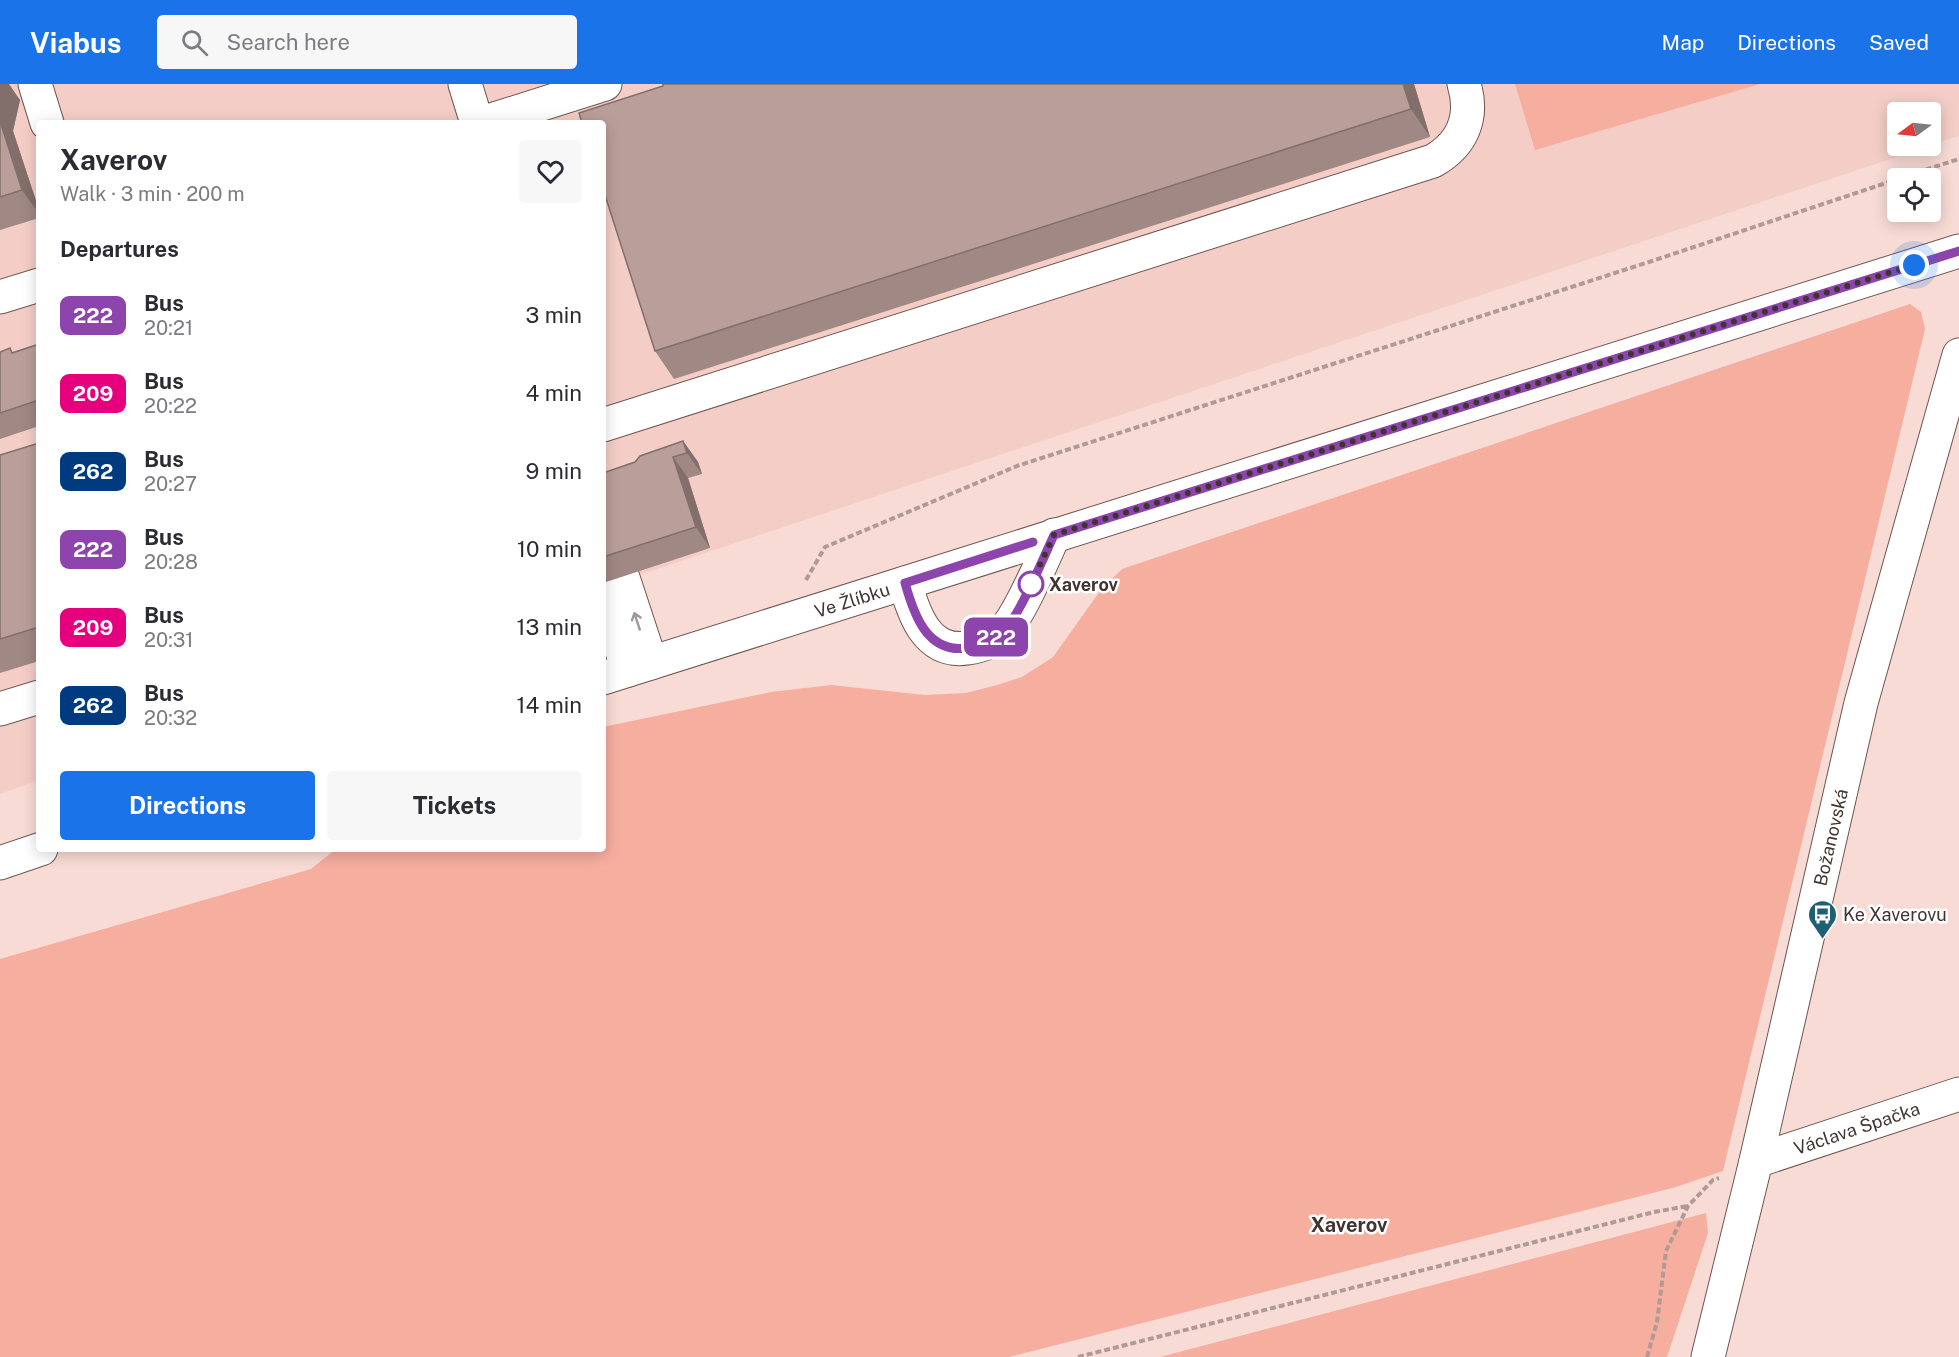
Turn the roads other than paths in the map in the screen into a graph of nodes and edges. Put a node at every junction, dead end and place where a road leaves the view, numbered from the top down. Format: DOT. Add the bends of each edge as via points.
graph roads {
  1 [pos="34,84"];
  2 [pos="465,84"];
  3 [pos="605,84"];
  4 [pos="1464,84"];
  5 [pos="46,120"];
  6 [pos="476,120"];
  7 [pos="491,120"];
  8 [pos="1959,250"];
  9 [pos="36,286"];
  10 [pos="0,297"];
  11 [pos="1959,355"];
  12 [pos="606,424"];
  13 [pos="1054,535"];
  14 [pos="905,583"];
  15 [pos="613,585"];
  16 [pos="627,670"];
  17 [pos="36,698"];
  18 [pos="0,709"];
  19 [pos="36,851"];
  20 [pos="0,863"];
  21 [pos="1959,1094"];
  22 [pos="1756,1161"];
  23 [pos="1708,1357"];
  1 -- 5 [label="street"];
  2 -- 6 [label="street"];
  3 -- 7 [label="street"];
  4 -- 12 [label="street" via="1469,107 1462,135 1455,146 1433,161"];
  8 -- 13 [label="street, Ve Žlíbku"];
  9 -- 10 [label="street"];
  11 -- 22 [label="street, Božanovská" via="1861,703"];
  13 -- 14 [label="street, Ve Žlíbku"];
  13 -- 14 [label="street" via="1003,632 990,642 952,648 926,634 913,612"];
  14 -- 16 [label="street, Ve Žlíbku"];
  15 -- 16 [label="street"];
  17 -- 18 [label="street"];
  19 -- 20 [label="street"];
  21 -- 22 [label="street, Václava Špačka"];
  22 -- 23 [label="street, Božanovská"];
}
